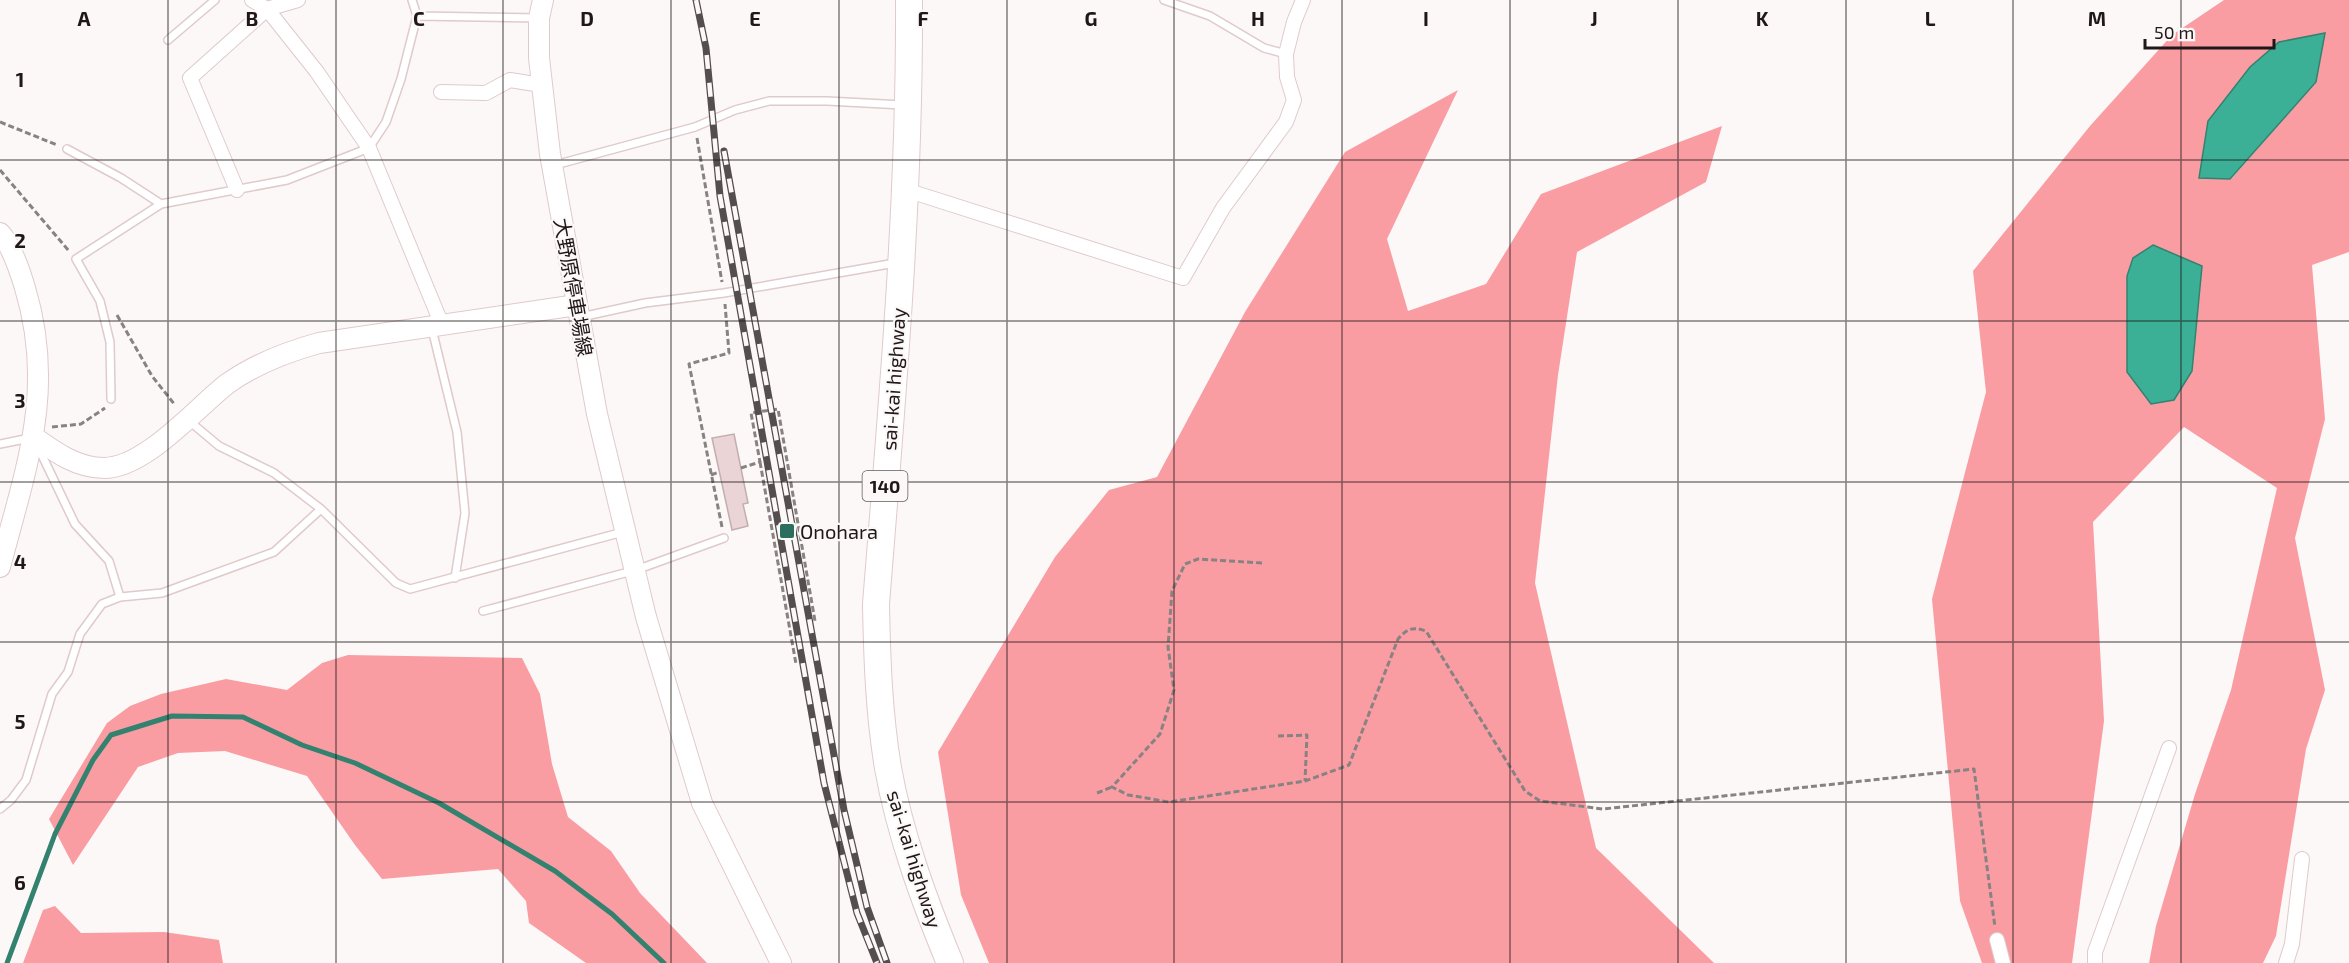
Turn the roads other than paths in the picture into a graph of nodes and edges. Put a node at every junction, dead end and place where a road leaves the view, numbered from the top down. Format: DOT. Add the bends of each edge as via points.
graph roads {
  1 [pos="215,0"];
  2 [pos="252,0"];
  3 [pos="298,0"];
  4 [pos="412,0"];
  5 [pos="909,0"];
  6 [pos="1164,0"];
  7 [pos="1304,0"];
  8 [pos="267,9"];
  9 [pos="541,9"];
  10 [pos="417,16"];
  11 [pos="168,40"];
  12 [pos="1286,54"];
  13 [pos="541,86"];
  14 [pos="441,92"];
  15 [pos="910,106"];
  16 [pos="369,148"];
  17 [pos="67,149"];
  18 [pos="553,166"];
  19 [pos="237,190"];
  20 [pos="906,190"];
  21 [pos="161,204"];
  22 [pos="0,233"];
  23 [pos="901,262"];
  24 [pos="578,311"];
  25 [pos="437,325"];
  26 [pos="111,399"];
  27 [pos="186,419"];
  28 [pos="34,433"];
  29 [pos="0,444"];
  30 [pos="321,509"];
  31 [pos="625,531"];
  32 [pos="724,538"];
  33 [pos="0,567"];
  34 [pos="636,570"];
  35 [pos="455,578"];
  36 [pos="120,597"];
  37 [pos="483,611"];
  38 [pos="2169,748"];
  39 [pos="0,809"];
  40 [pos="2302,859"];
  41 [pos="1997,940"];
  42 [pos="782,963"];
  43 [pos="950,963"];
  44 [pos="2003,963"];
  45 [pos="2095,963"];
  46 [pos="2286,963"];
  1 -- 11 [label="lane"];
  2 -- 8 [label="street"];
  3 -- 8 [label="street"];
  4 -- 10 [label="lane"];
  5 -- 15 [label="highway, sai-kai highway / 140"];
  6 -- 12 [label="lane" via="1210,16 1264,48"];
  7 -- 12 [label="street"];
  8 -- 16 [label="street" via="317,72"];
  8 -- 19 [label="street" via="190,78"];
  9 -- 10 [label="lane"];
  9 -- 13 [label="street, 大野原停車場線"];
  10 -- 16 [label="lane" via="386,122"];
  12 -- 20 [label="street" via="1293,100 1286,122 1223,208 1183,278"];
  13 -- 14 [label="street" via="510,80 486,93"];
  13 -- 18 [label="street, 大野原停車場線"];
  15 -- 18 [label="lane" via="769,101 695,127"];
  15 -- 20 [label="highway, sai-kai highway / 140"];
  16 -- 19 [label="lane" via="287,180"];
  16 -- 25 [label="street"];
  17 -- 21 [label="lane"];
  18 -- 24 [label="street, 大野原停車場線"];
  19 -- 21 [label="lane"];
  20 -- 23 [label="highway, sai-kai highway / 140"];
  21 -- 26 [label="lane" via="76,259 100,301 110,342"];
  22 -- 28 [label="street" via="21,276 36,323 39,363"];
  23 -- 24 [label="lane" via="724,293"];
  23 -- 43 [label="highway, sai-kai highway / 140" via="876,604 881,709 888,768 904,835"];
  24 -- 25 [label="street"];
  24 -- 31 [label="street, 大野原停車場線"];
  25 -- 27 [label="street" via="290,351 228,383"];
  25 -- 35 [label="lane" via="457,432 465,513"];
  27 -- 28 [label="street" via="147,452 125,465 105,468 84,466 63,457"];
  27 -- 30 [label="lane" via="219,446 274,473"];
  28 -- 29 [label="lane"];
  28 -- 33 [label="street"];
  28 -- 36 [label="lane" via="75,524 109,561"];
  30 -- 35 [label="lane" via="396,583 410,589"];
  30 -- 36 [label="lane" via="274,552 162,593"];
  31 -- 34 [label="street, 大野原停車場線"];
  31 -- 35 [label="lane"];
  32 -- 34 [label="lane"];
  34 -- 37 [label="lane"];
  34 -- 42 [label="street, 大野原停車場線" via="646,617 699,794"];
  36 -- 39 [label="lane" via="102,604 80,634 68,672 52,694 26,780"];
  38 -- 45 [label="street" via="2094,952"];
  40 -- 46 [label="street" via="2292,944"];
  41 -- 44 [label="street"];
}
